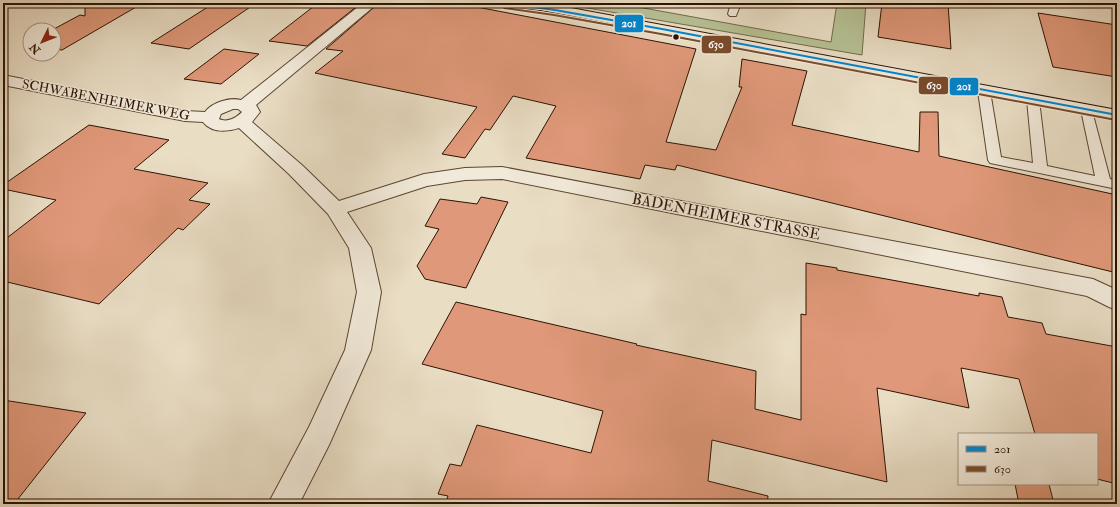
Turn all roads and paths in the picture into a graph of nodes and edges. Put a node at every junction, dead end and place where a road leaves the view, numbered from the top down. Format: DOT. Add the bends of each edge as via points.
graph roads {
  1 [pos="505,3"];
  2 [pos="523,3"];
  3 [pos="736,3"];
  4 [pos="361,5"];
  5 [pos="555,10"];
  6 [pos="733,14"];
  7 [pos="3,80"];
  8 [pos="984,91"];
  9 [pos="1033,100"];
  10 [pos="1087,110"];
  11 [pos="243,113"];
  12 [pos="1117,116"];
  13 [pos="1040,170"];
  14 [pos="1111,184"];
  15 [pos="335,209"];
  16 [pos="1117,301"];
  17 [pos="283,504"];
  1 -- 5 [label="street"];
  2 -- 5 [label="street"];
  3 -- 6 [label="lane"];
  4 -- 11 [label="street"];
  5 -- 8 [label="street"];
  7 -- 11 [label="street, SCHWABENHEIMER WEG" via="185,116 210,117 212,123 222,126"];
  8 -- 9 [label="street"];
  8 -- 13 [label="lane" via="995,160"];
  9 -- 10 [label="street"];
  9 -- 13 [label="lane"];
  10 -- 12 [label="street"];
  10 -- 14 [label="lane"];
  11 -- 15 [label="street"];
  13 -- 14 [label="lane"];
  15 -- 16 [label="street, BADENHEIMER STRASSE" via="424,180 465,174 502,173 1093,288"];
  15 -- 17 [label="street" via="360,248 369,292 358,350 319,436"];
}
